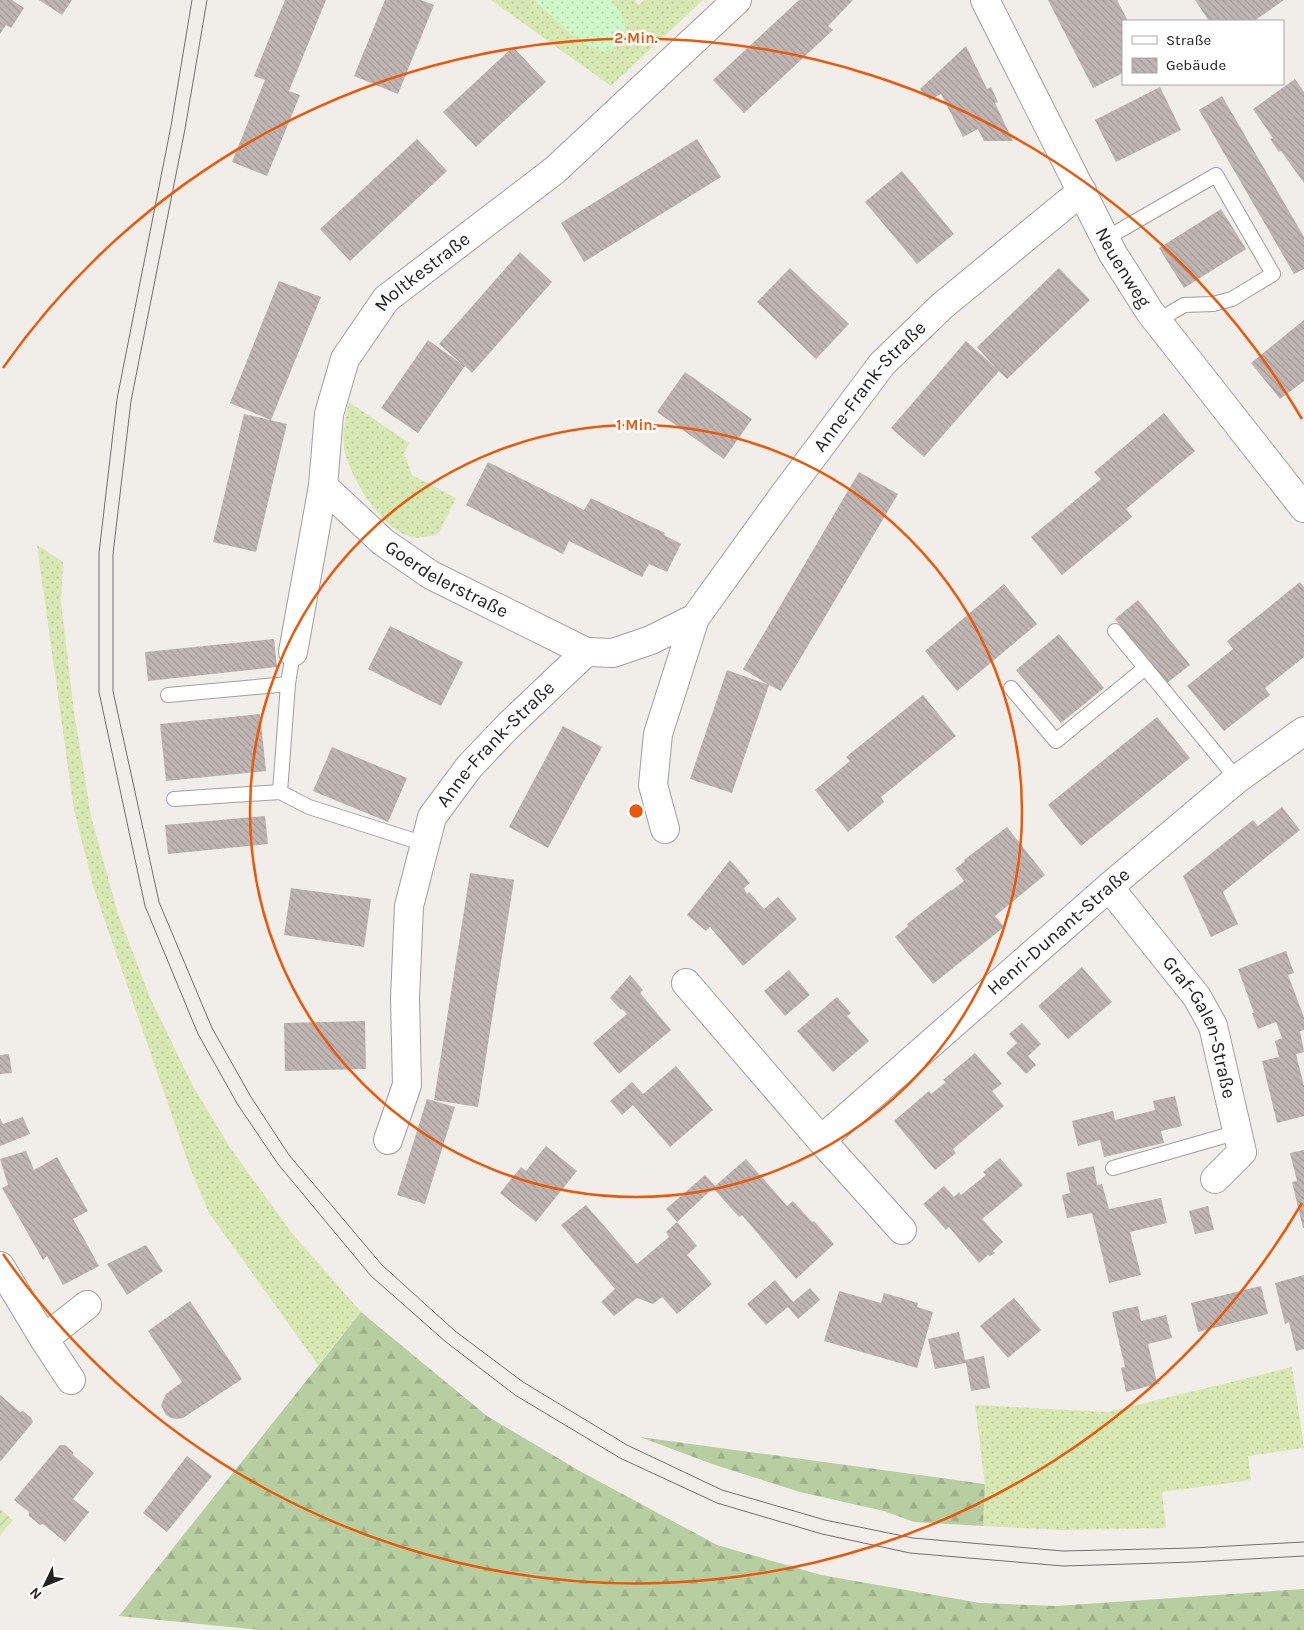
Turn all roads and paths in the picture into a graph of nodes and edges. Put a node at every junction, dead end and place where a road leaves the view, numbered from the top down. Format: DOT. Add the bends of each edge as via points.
graph roads {
  1 [pos="737,0"];
  2 [pos="985,0"];
  3 [pos="1082,191"];
  4 [pos="1105,239"];
  5 [pos="1157,321"];
  6 [pos="323,486"];
  7 [pos="1304,508"];
  8 [pos="695,618"];
  9 [pos="1115,631"];
  10 [pos="293,652"];
  11 [pos="586,652"];
  12 [pos="1145,668"];
  13 [pos="288,684"];
  14 [pos="1011,688"];
  15 [pos="168,696"];
  16 [pos="1304,731"];
  17 [pos="1237,779"];
  18 [pos="280,792"];
  19 [pos="174,800"];
  20 [pos="665,829"];
  21 [pos="425,844"];
  22 [pos="1109,887"];
  23 [pos="686,983"];
  24 [pos="1238,1132"];
  25 [pos="388,1140"];
  26 [pos="821,1140"];
  27 [pos="1113,1168"];
  28 [pos="1215,1178"];
  29 [pos="902,1230"];
  30 [pos="0,1266"];
  31 [pos="87,1305"];
  32 [pos="44,1339"];
  33 [pos="71,1380"];
  1 -- 6 [label="street, Moltkestraße" via="555,170 386,299 345,359 329,414"];
  2 -- 3 [label="street, Neuenweg"];
  3 -- 4 [label="street, Neuenweg"];
  3 -- 8 [label="street, Anne-Frank-Straße" via="942,306 882,364"];
  4 -- 5 [label="street, Neuenweg"];
  4 -- 5 [label="lane" via="1216,175 1274,274 1232,300 1184,305"];
  5 -- 7 [label="street, Neuenweg"];
  6 -- 10 [label="street, Moltkestraße"];
  6 -- 11 [label="street, Goerdelerstraße" via="383,542 431,575"];
  8 -- 11 [label="street, Anne-Frank-Straße" via="651,640 613,653"];
  8 -- 20 [label="street, Anne-Frank-Straße" via="658,734 653,785"];
  9 -- 12 [label="lane"];
  10 -- 13 [label="lane"];
  11 -- 21 [label="street, Anne-Frank-Straße" via="469,767 432,817"];
  12 -- 14 [label="lane" via="1056,741"];
  12 -- 17 [label="lane"];
  13 -- 15 [label="lane"];
  13 -- 18 [label="lane"];
  16 -- 17 [label="street, Henri-Dunant-Straße"];
  17 -- 22 [label="street, Henri-Dunant-Straße"];
  18 -- 19 [label="lane"];
  18 -- 21 [label="lane" via="309,807"];
  21 -- 25 [label="street, Anne-Frank-Straße" via="409,906 406,1086"];
  22 -- 24 [label="street, Graf-Galen-Straße" via="1197,997 1213,1026"];
  22 -- 26 [label="street, Henri-Dunant-Straße"];
  23 -- 26 [label="street"];
  24 -- 27 [label="lane"];
  24 -- 28 [label="street, Graf-Galen-Straße" via="1242,1152"];
  26 -- 29 [label="street"];
  30 -- 32 [label="street"];
  31 -- 32 [label="street"];
  32 -- 33 [label="street"];
}
